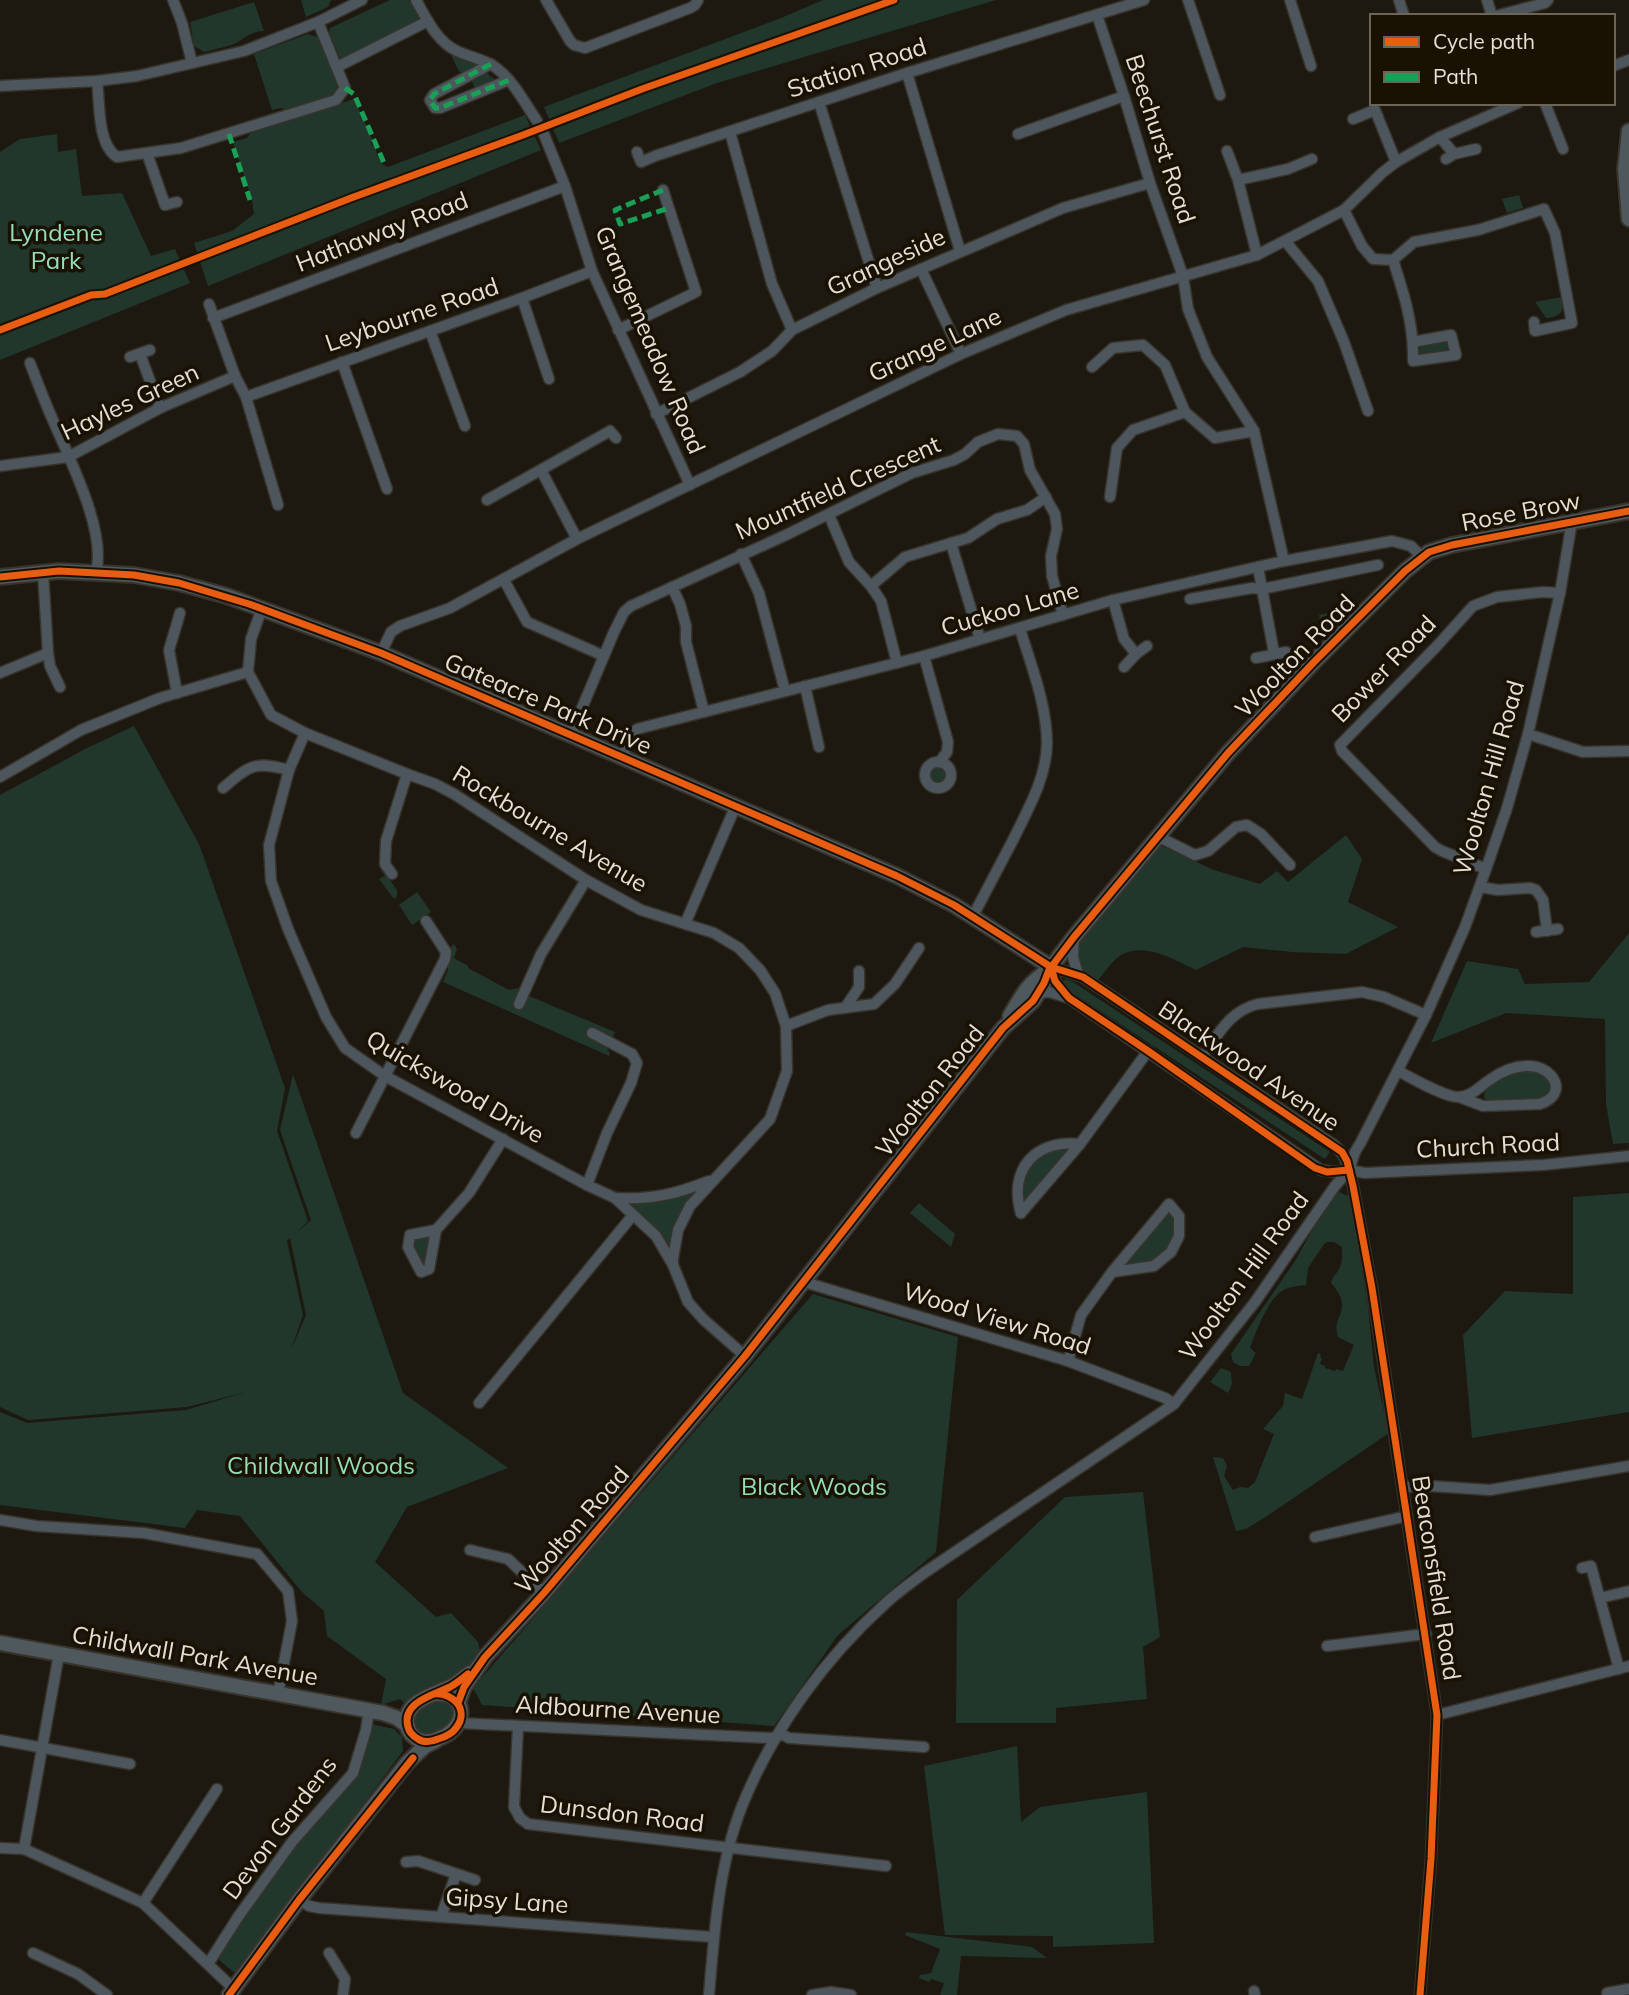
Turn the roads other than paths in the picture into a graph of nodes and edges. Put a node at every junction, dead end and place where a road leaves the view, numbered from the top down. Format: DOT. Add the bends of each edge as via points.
graph roads {
  1 [pos="173,0"];
  2 [pos="362,0"];
  3 [pos="416,0"];
  4 [pos="546,0"];
  5 [pos="698,0"];
  6 [pos="1144,0"];
  7 [pos="1188,0"];
  8 [pos="1290,0"];
  9 [pos="1548,0"];
  10 [pos="345,4"];
  11 [pos="1502,14"];
  12 [pos="1097,15"];
  13 [pos="428,21"];
  14 [pos="318,22"];
  15 [pos="192,63"];
  16 [pos="491,64"];
  17 [pos="1311,66"];
  18 [pos="337,67"];
  19 [pos="906,73"];
  20 [pos="97,80"];
  21 [pos="509,80"];
  22 [pos="0,86"];
  23 [pos="1220,95"];
  24 [pos="1124,96"];
  25 [pos="819,102"];
  26 [pos="1512,105"];
  27 [pos="1546,105"];
  28 [pos="1353,119"];
  29 [pos="537,121"];
  30 [pos="1629,131"];
  31 [pos="543,132"];
  32 [pos="730,132"];
  33 [pos="1018,134"];
  34 [pos="1440,137"];
  35 [pos="1476,149"];
  36 [pos="1563,149"];
  37 [pos="1227,151"];
  38 [pos="638,152"];
  39 [pos="147,153"];
  40 [pos="1312,159"];
  41 [pos="1396,162"];
  42 [pos="1627,173"];
  43 [pos="1238,180"];
  44 [pos="1150,183"];
  45 [pos="565,186"];
  46 [pos="663,190"];
  47 [pos="177,202"];
  48 [pos="1344,210"];
  49 [pos="1629,219"];
  50 [pos="1286,242"];
  51 [pos="960,251"];
  52 [pos="1257,255"];
  53 [pos="1393,260"];
  54 [pos="921,269"];
  55 [pos="592,271"];
  56 [pos="1184,276"];
  57 [pos="877,288"];
  58 [pos="522,299"];
  59 [pos="209,304"];
  60 [pos="213,317"];
  61 [pos="1534,322"];
  62 [pos="618,330"];
  63 [pos="792,330"];
  64 [pos="430,331"];
  65 [pos="1413,342"];
  66 [pos="140,354"];
  67 [pos="961,354"];
  68 [pos="342,362"];
  69 [pos="30,363"];
  70 [pos="1092,368"];
  71 [pos="235,376"];
  72 [pos="549,379"];
  73 [pos="246,397"];
  74 [pos="160,408"];
  75 [pos="1368,411"];
  76 [pos="1185,412"];
  77 [pos="656,414"];
  78 [pos="465,426"];
  79 [pos="1254,431"];
  80 [pos="616,438"];
  81 [pos="68,457"];
  82 [pos="0,466"];
  83 [pos="541,470"];
  84 [pos="690,485"];
  85 [pos="387,489"];
  86 [pos="1046,497"];
  87 [pos="1110,497"];
  88 [pos="487,500"];
  89 [pos="278,505"];
  90 [pos="1629,511"];
  91 [pos="829,515"];
  92 [pos="1572,521"];
  93 [pos="577,539"];
  94 [pos="951,543"];
  95 [pos="741,554"];
  96 [pos="1422,557"];
  97 [pos="1284,561"];
  98 [pos="1378,565"];
  99 [pos="1258,567"];
  100 [pos="43,572"];
  101 [pos="96,572"];
  102 [pos="0,577"];
  103 [pos="504,580"];
  104 [pos="871,586"];
  105 [pos="672,587"];
  106 [pos="1262,589"];
  107 [pos="1560,593"];
  108 [pos="1190,599"];
  109 [pos="1113,600"];
  110 [pos="262,608"];
  111 [pos="180,613"];
  112 [pos="1063,615"];
  113 [pos="1020,629"];
  114 [pos="981,639"];
  115 [pos="1147,646"];
  116 [pos="1286,652"];
  117 [pos="47,653"];
  118 [pos="381,653"];
  119 [pos="1274,653"];
  120 [pos="1136,654"];
  121 [pos="604,656"];
  122 [pos="924,656"];
  123 [pos="1256,658"];
  124 [pos="897,663"];
  125 [pos="1124,667"];
  126 [pos="248,672"];
  127 [pos="0,673"];
  128 [pos="804,686"];
  129 [pos="60,687"];
  130 [pos="785,691"];
  131 [pos="177,693"];
  132 [pos="704,712"];
  133 [pos="305,733"];
  134 [pos="571,734"];
  135 [pos="1528,734"];
  136 [pos="819,747"];
  137 [pos="1629,751"];
  138 [pos="623,756"];
  139 [pos="942,763"];
  140 [pos="289,770"];
  141 [pos="407,774"];
  142 [pos="0,777"];
  143 [pos="223,788"];
  144 [pos="736,805"];
  145 [pos="1157,836"];
  146 [pos="1290,865"];
  147 [pos="1486,869"];
  148 [pos="392,874"];
  149 [pos="586,880"];
  150 [pos="1480,887"];
  151 [pos="973,916"];
  152 [pos="426,922"];
  153 [pos="685,924"];
  154 [pos="1547,931"];
  155 [pos="1074,937"];
  156 [pos="919,948"];
  157 [pos="1050,968"];
  158 [pos="859,971"];
  159 [pos="1079,974"];
  160 [pos="1038,993"];
  161 [pos="1069,998"];
  162 [pos="519,1004"];
  163 [pos="845,1008"];
  164 [pos="1426,1015"];
  165 [pos="786,1026"];
  166 [pos="1003,1028"];
  167 [pos="592,1033"];
  168 [pos="1148,1051"];
  169 [pos="1202,1057"];
  170 [pos="1398,1072"];
  171 [pos="385,1076"];
  172 [pos="1459,1097"];
  173 [pos="356,1133"];
  174 [pos="503,1139"];
  175 [pos="1080,1144"];
  176 [pos="1629,1156"];
  177 [pos="1349,1170"];
  178 [pos="712,1180"];
  179 [pos="587,1185"];
  180 [pos="615,1198"];
  181 [pos="633,1215"];
  182 [pos="436,1230"];
  183 [pos="673,1265"];
  184 [pos="1112,1272"];
  185 [pos="804,1282"];
  186 [pos="745,1356"];
  187 [pos="1068,1361"];
  188 [pos="479,1403"];
  189 [pos="1174,1404"];
  190 [pos="1629,1466"];
  191 [pos="1404,1488"];
  192 [pos="1408,1517"];
  193 [pos="0,1520"];
  194 [pos="1315,1537"];
  195 [pos="470,1550"];
  196 [pos="1591,1566"];
  197 [pos="1629,1591"];
  198 [pos="544,1593"];
  199 [pos="1600,1598"];
  200 [pos="1426,1634"];
  201 [pos="0,1643"];
  202 [pos="1328,1646"];
  203 [pos="59,1654"];
  204 [pos="481,1662"];
  205 [pos="1624,1668"];
  206 [pos="278,1694"];
  207 [pos="434,1694"];
  208 [pos="416,1703"];
  209 [pos="458,1703"];
  210 [pos="376,1711"];
  211 [pos="1437,1715"];
  212 [pos="459,1723"];
  213 [pos="518,1727"];
  214 [pos="410,1730"];
  215 [pos="776,1738"];
  216 [pos="0,1740"];
  217 [pos="435,1741"];
  218 [pos="924,1747"];
  219 [pos="43,1748"];
  220 [pos="407,1763"];
  221 [pos="130,1764"];
  222 [pos="217,1789"];
  223 [pos="0,1848"];
  224 [pos="24,1849"];
  225 [pos="729,1849"];
  226 [pos="407,1862"];
  227 [pos="886,1866"];
  228 [pos="456,1874"];
  229 [pos="475,1880"];
  230 [pos="299,1900"];
  231 [pos="144,1903"];
  232 [pos="441,1917"];
  233 [pos="713,1937"];
  234 [pos="33,1953"];
  235 [pos="329,1953"];
  236 [pos="208,1964"];
  237 [pos="1629,1989"];
  238 [pos="232,1992"];
  239 [pos="1607,1993"];
  240 [pos="107,1995"];
  241 [pos="343,1995"];
  242 [pos="709,1995"];
  243 [pos="812,1995"];
  244 [pos="852,1995"];
  245 [pos="1420,1995"];
  1 -- 15 [label="street"];
  2 -- 10 [label="street"];
  3 -- 13 [label="street"];
  4 -- 5 [label="street" via="569,41 584,48 690,8"];
  6 -- 12 [label="street, Station Road"];
  7 -- 23 [label="street"];
  8 -- 17 [label="street"];
  9 -- 11 [label="street"];
  10 -- 14 [label="street"];
  12 -- 19 [label="street, Station Road"];
  12 -- 24 [label="street, Beechurst Road"];
  13 -- 16 [label="street" via="445,44"];
  13 -- 18 [label="street"];
  14 -- 15 [label="street" via="244,51"];
  14 -- 18 [label="street"];
  15 -- 20 [label="street"];
  16 -- 21 [label="street"];
  16 -- 21 [label="street" via="434,94 432,106 440,108"];
  18 -- 39 [label="street" via="345,88 335,100 181,148"];
  19 -- 25 [label="street, Station Road"];
  19 -- 51 [label="street"];
  20 -- 22 [label="street"];
  20 -- 39 [label="street" via="103,140 110,152 117,157"];
  21 -- 29 [label="street"];
  24 -- 33 [label="street"];
  24 -- 44 [label="street, Beechurst Road"];
  25 -- 32 [label="street, Station Road"];
  25 -- 57 [label="street"];
  26 -- 34 [label="street, Grange Lane"];
  27 -- 36 [label="street"];
  28 -- 41 [label="street" via="1375,110"];
  30 -- 42 [label="street"];
  31 -- 45 [label="street, Grangemeadow Road"];
  32 -- 38 [label="street, Station Road" via="641,162"];
  32 -- 63 [label="street" via="772,285"];
  34 -- 35 [label="street" via="1450,156"];
  34 -- 41 [label="street, Grange Lane"];
  37 -- 43 [label="street"];
  39 -- 47 [label="street" via="165,205"];
  40 -- 43 [label="street"];
  41 -- 48 [label="street, Grange Lane"];
  42 -- 49 [label="street"];
  43 -- 52 [label="street"];
  44 -- 51 [label="street, Grangeside" via="1063,208"];
  44 -- 56 [label="street, Beechurst Road"];
  45 -- 55 [label="street, Grangemeadow Road"];
  45 -- 60 [label="street, Hathaway Road"];
  46 -- 62 [label="street" via="696,292"];
  48 -- 50 [label="street, Grange Lane"];
  48 -- 53 [label="street" via="1367,253"];
  50 -- 52 [label="street, Grange Lane"];
  50 -- 75 [label="street" via="1318,281"];
  51 -- 54 [label="street, Grangeside"];
  52 -- 56 [label="street, Grange Lane"];
  53 -- 61 [label="street" via="1414,242 1478,230 1544,209 1555,233 1572,323 1535,331"];
  53 -- 65 [label="street" via="1408,304"];
  54 -- 57 [label="street, Grangeside"];
  54 -- 67 [label="street"];
  55 -- 58 [label="street, Leybourne Road"];
  55 -- 62 [label="street, Grangemeadow Road"];
  56 -- 67 [label="street, Grange Lane" via="1066,310"];
  56 -- 79 [label="street, Beechurst Road" via="1188,309 1207,356"];
  57 -- 63 [label="street, Grangeside"];
  58 -- 64 [label="street, Leybourne Road"];
  58 -- 72 [label="street"];
  59 -- 60 [label="street"];
  60 -- 71 [label="street"];
  62 -- 77 [label="street, Grangemeadow Road"];
  63 -- 77 [label="street, Grangeside" via="772,351 740,372"];
  64 -- 68 [label="street, Leybourne Road"];
  64 -- 78 [label="street"];
  65 -- 65 [label="street" via="1451,335 1456,355 1413,361"];
  66 -- 74 [label="street"];
  67 -- 84 [label="street, Grange Lane"];
  68 -- 73 [label="street, Leybourne Road"];
  68 -- 85 [label="street"];
  69 -- 81 [label="street"];
  70 -- 76 [label="street" via="1113,348 1143,345 1165,365"];
  71 -- 73 [label="street"];
  71 -- 74 [label="street, Hayles Green"];
  73 -- 89 [label="street"];
  74 -- 81 [label="street, Hayles Green"];
  76 -- 79 [label="street" via="1215,438"];
  76 -- 87 [label="street" via="1133,430 1116,448"];
  77 -- 84 [label="street, Grangemeadow Road"];
  79 -- 97 [label="street, Beechurst Road"];
  80 -- 83 [label="street" via="610,431"];
  81 -- 82 [label="street, Hayles Green"];
  81 -- 101 [label="street" via="98,547"];
  83 -- 88 [label="street"];
  83 -- 93 [label="street"];
  84 -- 93 [label="street, Grange Lane"];
  86 -- 91 [label="street, Mountfield Crescent" via="1030,470 1024,444 1017,436 998,434 954,460 912,473"];
  86 -- 94 [label="street"];
  86 -- 112 [label="street, Mountfield Crescent" via="1055,514 1052,576"];
  90 -- 92 [label="street, Rose Brow"];
  91 -- 95 [label="street, Mountfield Crescent"];
  91 -- 104 [label="street" via="849,562"];
  92 -- 96 [label="street, Rose Brow" via="1452,545"];
  92 -- 107 [label="street, Woolton Hill Road"];
  93 -- 103 [label="street, Grange Lane"];
  94 -- 104 [label="street" via="905,557"];
  94 -- 114 [label="street"];
  95 -- 105 [label="street, Mountfield Crescent"];
  95 -- 130 [label="street" via="759,593"];
  96 -- 97 [label="street, Cuckoo Lane" via="1411,546 1392,541"];
  96 -- 145 [label="street, Woolton Road" via="1299,677"];
  97 -- 99 [label="street, Cuckoo Lane"];
  98 -- 106 [label="street"];
  99 -- 106 [label="street"];
  99 -- 109 [label="street, Cuckoo Lane"];
  100 -- 101 [label="street, Gateacre Park Drive"];
  100 -- 102 [label="street, Gateacre Park Drive"];
  100 -- 117 [label="street"];
  101 -- 110 [label="street, Gateacre Park Drive" via="179,583"];
  103 -- 118 [label="street, Grange Lane" via="391,632"];
  103 -- 121 [label="street" via="527,622"];
  104 -- 124 [label="street" via="881,601"];
  105 -- 121 [label="street, Mountfield Crescent" via="624,612"];
  105 -- 132 [label="street" via="686,626"];
  106 -- 108 [label="street"];
  106 -- 119 [label="street"];
  107 -- 135 [label="street, Woolton Hill Road"];
  107 -- 147 [label="street, Bower Road" via="1497,597 1473,606 1340,745 1435,847"];
  109 -- 112 [label="street, Cuckoo Lane"];
  109 -- 120 [label="street" via="1124,639"];
  110 -- 118 [label="street, Gateacre Park Drive"];
  110 -- 126 [label="street" via="251,639"];
  111 -- 131 [label="street" via="169,650"];
  112 -- 113 [label="street, Cuckoo Lane"];
  113 -- 114 [label="street, Cuckoo Lane"];
  113 -- 151 [label="street" via="1045,720 1043,772"];
  114 -- 122 [label="street, Cuckoo Lane"];
  115 -- 120 [label="street"];
  116 -- 119 [label="street"];
  117 -- 127 [label="street"];
  117 -- 129 [label="street"];
  118 -- 134 [label="street, Gateacre Park Drive"];
  119 -- 123 [label="street"];
  120 -- 125 [label="street"];
  121 -- 134 [label="street, Mountfield Crescent"];
  122 -- 124 [label="street, Cuckoo Lane"];
  122 -- 139 [label="street" via="948,742"];
  124 -- 128 [label="street, Cuckoo Lane"];
  126 -- 131 [label="street"];
  126 -- 133 [label="street, Rockbourne Avenue" via="271,715"];
  128 -- 130 [label="street, Cuckoo Lane"];
  128 -- 136 [label="street"];
  130 -- 132 [label="street, Cuckoo Lane"];
  131 -- 142 [label="street" via="81,730"];
  132 -- 138 [label="street, Cuckoo Lane" via="637,729"];
  133 -- 140 [label="street, Quickswood Drive"];
  133 -- 141 [label="street, Rockbourne Avenue"];
  134 -- 138 [label="street, Gateacre Park Drive"];
  135 -- 137 [label="street" via="1583,751"];
  135 -- 147 [label="street, Woolton Hill Road"];
  138 -- 144 [label="street, Gateacre Park Drive"];
  140 -- 143 [label="street" via="265,764 243,770"];
  140 -- 171 [label="street, Quickswood Drive" via="270,845 271,881 326,1017 345,1048"];
  141 -- 148 [label="street" via="386,841 385,864"];
  141 -- 149 [label="street, Rockbourne Avenue" via="454,794"];
  144 -- 151 [label="street, Gateacre Park Drive" via="897,876"];
  144 -- 153 [label="street"];
  145 -- 146 [label="street" via="1195,855 1208,851 1236,827 1247,825"];
  145 -- 155 [label="street, Woolton Road"];
  147 -- 150 [label="street, Woolton Hill Road"];
  149 -- 153 [label="street, Rockbourne Avenue" via="641,910"];
  149 -- 162 [label="street" via="541,954"];
  150 -- 154 [label="street" via="1536,890 1543,900"];
  150 -- 164 [label="street, Woolton Hill Road"];
  151 -- 157 [label="street, Gateacre Park Drive"];
  152 -- 171 [label="street" via="446,952 445,959"];
  153 -- 165 [label="street, Rockbourne Avenue" via="714,933 739,948 775,993"];
  155 -- 157 [label="street, Woolton Road"];
  155 -- 159 [label="street" via="1073,957"];
  156 -- 163 [label="street" via="895,984 874,1004"];
  157 -- 159 [label="street, Blackwood Avenue"];
  157 -- 160 [label="street, Woolton Road"];
  157 -- 161 [label="street, Blackwood Avenue"];
  157 -- 166 [label="street, Woolton Road" via="1035,978"];
  158 -- 163 [label="street" via="859,987"];
  159 -- 169 [label="street, Blackwood Avenue"];
  160 -- 161 [label="street, Blackwood Avenue"];
  160 -- 166 [label="street, Woolton Road"];
  161 -- 168 [label="street, Blackwood Avenue"];
  163 -- 165 [label="street"];
  164 -- 169 [label="street" via="1362,992 1258,1004 1233,1016"];
  164 -- 170 [label="street, Woolton Hill Road"];
  165 -- 178 [label="street, Rockbourne Avenue" via="787,1071 770,1119"];
  166 -- 185 [label="street, Woolton Road"];
  167 -- 179 [label="street" via="632,1054 637,1063"];
  168 -- 175 [label="street"];
  168 -- 177 [label="street, Blackwood Avenue" via="1315,1168"];
  169 -- 177 [label="street, Blackwood Avenue" via="1334,1145"];
  170 -- 172 [label="street"];
  170 -- 177 [label="street, Woolton Hill Road" via="1354,1152"];
  171 -- 173 [label="street"];
  171 -- 174 [label="street, Quickswood Drive"];
  172 -- 172 [label="street" via="1525,1066 1539,1067 1554,1078 1555,1095 1540,1104 1483,1106"];
  174 -- 179 [label="street, Quickswood Drive"];
  174 -- 182 [label="street" via="469,1194"];
  175 -- 175 [label="street" via="1054,1144 1028,1160 1017,1188 1021,1213"];
  176 -- 177 [label="street, Church Road" via="1529,1166"];
  177 -- 189 [label="street, Woolton Hill Road" via="1255,1302"];
  177 -- 191 [label="street, Beaconsfield Road"];
  178 -- 180 [label="street, Rockbourne Avenue" via="671,1195"];
  178 -- 183 [label="street, Rockbourne Avenue" via="681,1222"];
  179 -- 180 [label="street, Quickswood Drive"];
  180 -- 181 [label="street, Quickswood Drive"];
  181 -- 183 [label="street, Quickswood Drive" via="656,1236"];
  181 -- 188 [label="street"];
  183 -- 186 [label="street, Rockbourne Avenue" via="684,1296 697,1314"];
  184 -- 184 [label="street" via="1120,1263 1170,1204 1179,1216 1179,1236 1171,1252 1154,1266"];
  184 -- 187 [label="street" via="1081,1315"];
  185 -- 186 [label="street, Woolton Road"];
  185 -- 187 [label="street, Wood View Road"];
  186 -- 198 [label="street, Woolton Road"];
  187 -- 189 [label="street, Wood View Road"];
  189 -- 215 [label="street, Woolton Hill Road" via="887,1602 815,1680"];
  190 -- 191 [label="street" via="1490,1490"];
  191 -- 192 [label="street, Beaconsfield Road"];
  192 -- 194 [label="street"];
  192 -- 200 [label="street, Beaconsfield Road"];
  193 -- 206 [label="street" via="36,1527 144,1533 257,1554 288,1591 292,1621"];
  195 -- 198 [label="street" via="508,1559"];
  196 -- 199 [label="street"];
  197 -- 199 [label="street"];
  198 -- 204 [label="street, Woolton Road"];
  199 -- 205 [label="street"];
  200 -- 202 [label="street"];
  200 -- 211 [label="street, Beaconsfield Road"];
  201 -- 203 [label="street, Childwall Park Avenue"];
  203 -- 206 [label="street, Childwall Park Avenue"];
  203 -- 219 [label="street"];
  204 -- 207 [label="street, Woolton Road"];
  204 -- 209 [label="street, Woolton Road"];
  205 -- 211 [label="street"];
  206 -- 210 [label="street, Childwall Park Avenue"];
  207 -- 208 [label="street"];
  207 -- 209 [label="street" via="447,1694"];
  208 -- 210 [label="street, Childwall Park Avenue" via="397,1712"];
  208 -- 214 [label="street" via="409,1711"];
  209 -- 212 [label="street"];
  210 -- 214 [label="street, Childwall Park Avenue" via="397,1718"];
  210 -- 236 [label="street, Devon Gardens" via="353,1773 292,1842"];
  211 -- 245 [label="street, Beaconsfield Road"];
  212 -- 213 [label="street, Aldbourne Avenue"];
  212 -- 217 [label="street" via="452,1733"];
  213 -- 215 [label="street, Aldbourne Avenue"];
  213 -- 225 [label="street, Dunsdon Road" via="514,1803 523,1822"];
  214 -- 217 [label="street" via="422,1741"];
  214 -- 220 [label="street" via="413,1748"];
  215 -- 218 [label="street, Aldbourne Avenue"];
  215 -- 225 [label="street, Woolton Hill Road" via="741,1808"];
  216 -- 219 [label="street"];
  217 -- 220 [label="street"];
  219 -- 221 [label="street"];
  219 -- 224 [label="street"];
  220 -- 230 [label="street"];
  222 -- 231 [label="street"];
  223 -- 224 [label="street"];
  224 -- 231 [label="street"];
  225 -- 227 [label="street"];
  225 -- 233 [label="street, Woolton Hill Road"];
  226 -- 228 [label="street" via="418,1861"];
  228 -- 229 [label="street"];
  228 -- 232 [label="street"];
  230 -- 232 [label="street, Gipsy Lane" via="319,1908"];
  230 -- 238 [label="street"];
  231 -- 236 [label="street"];
  232 -- 233 [label="street, Gipsy Lane"];
  233 -- 242 [label="street, Woolton Hill Road"];
  234 -- 240 [label="street"];
  235 -- 241 [label="street" via="345,1979"];
  236 -- 238 [label="street"];
  237 -- 239 [label="street"];
  243 -- 244 [label="street"];
}
